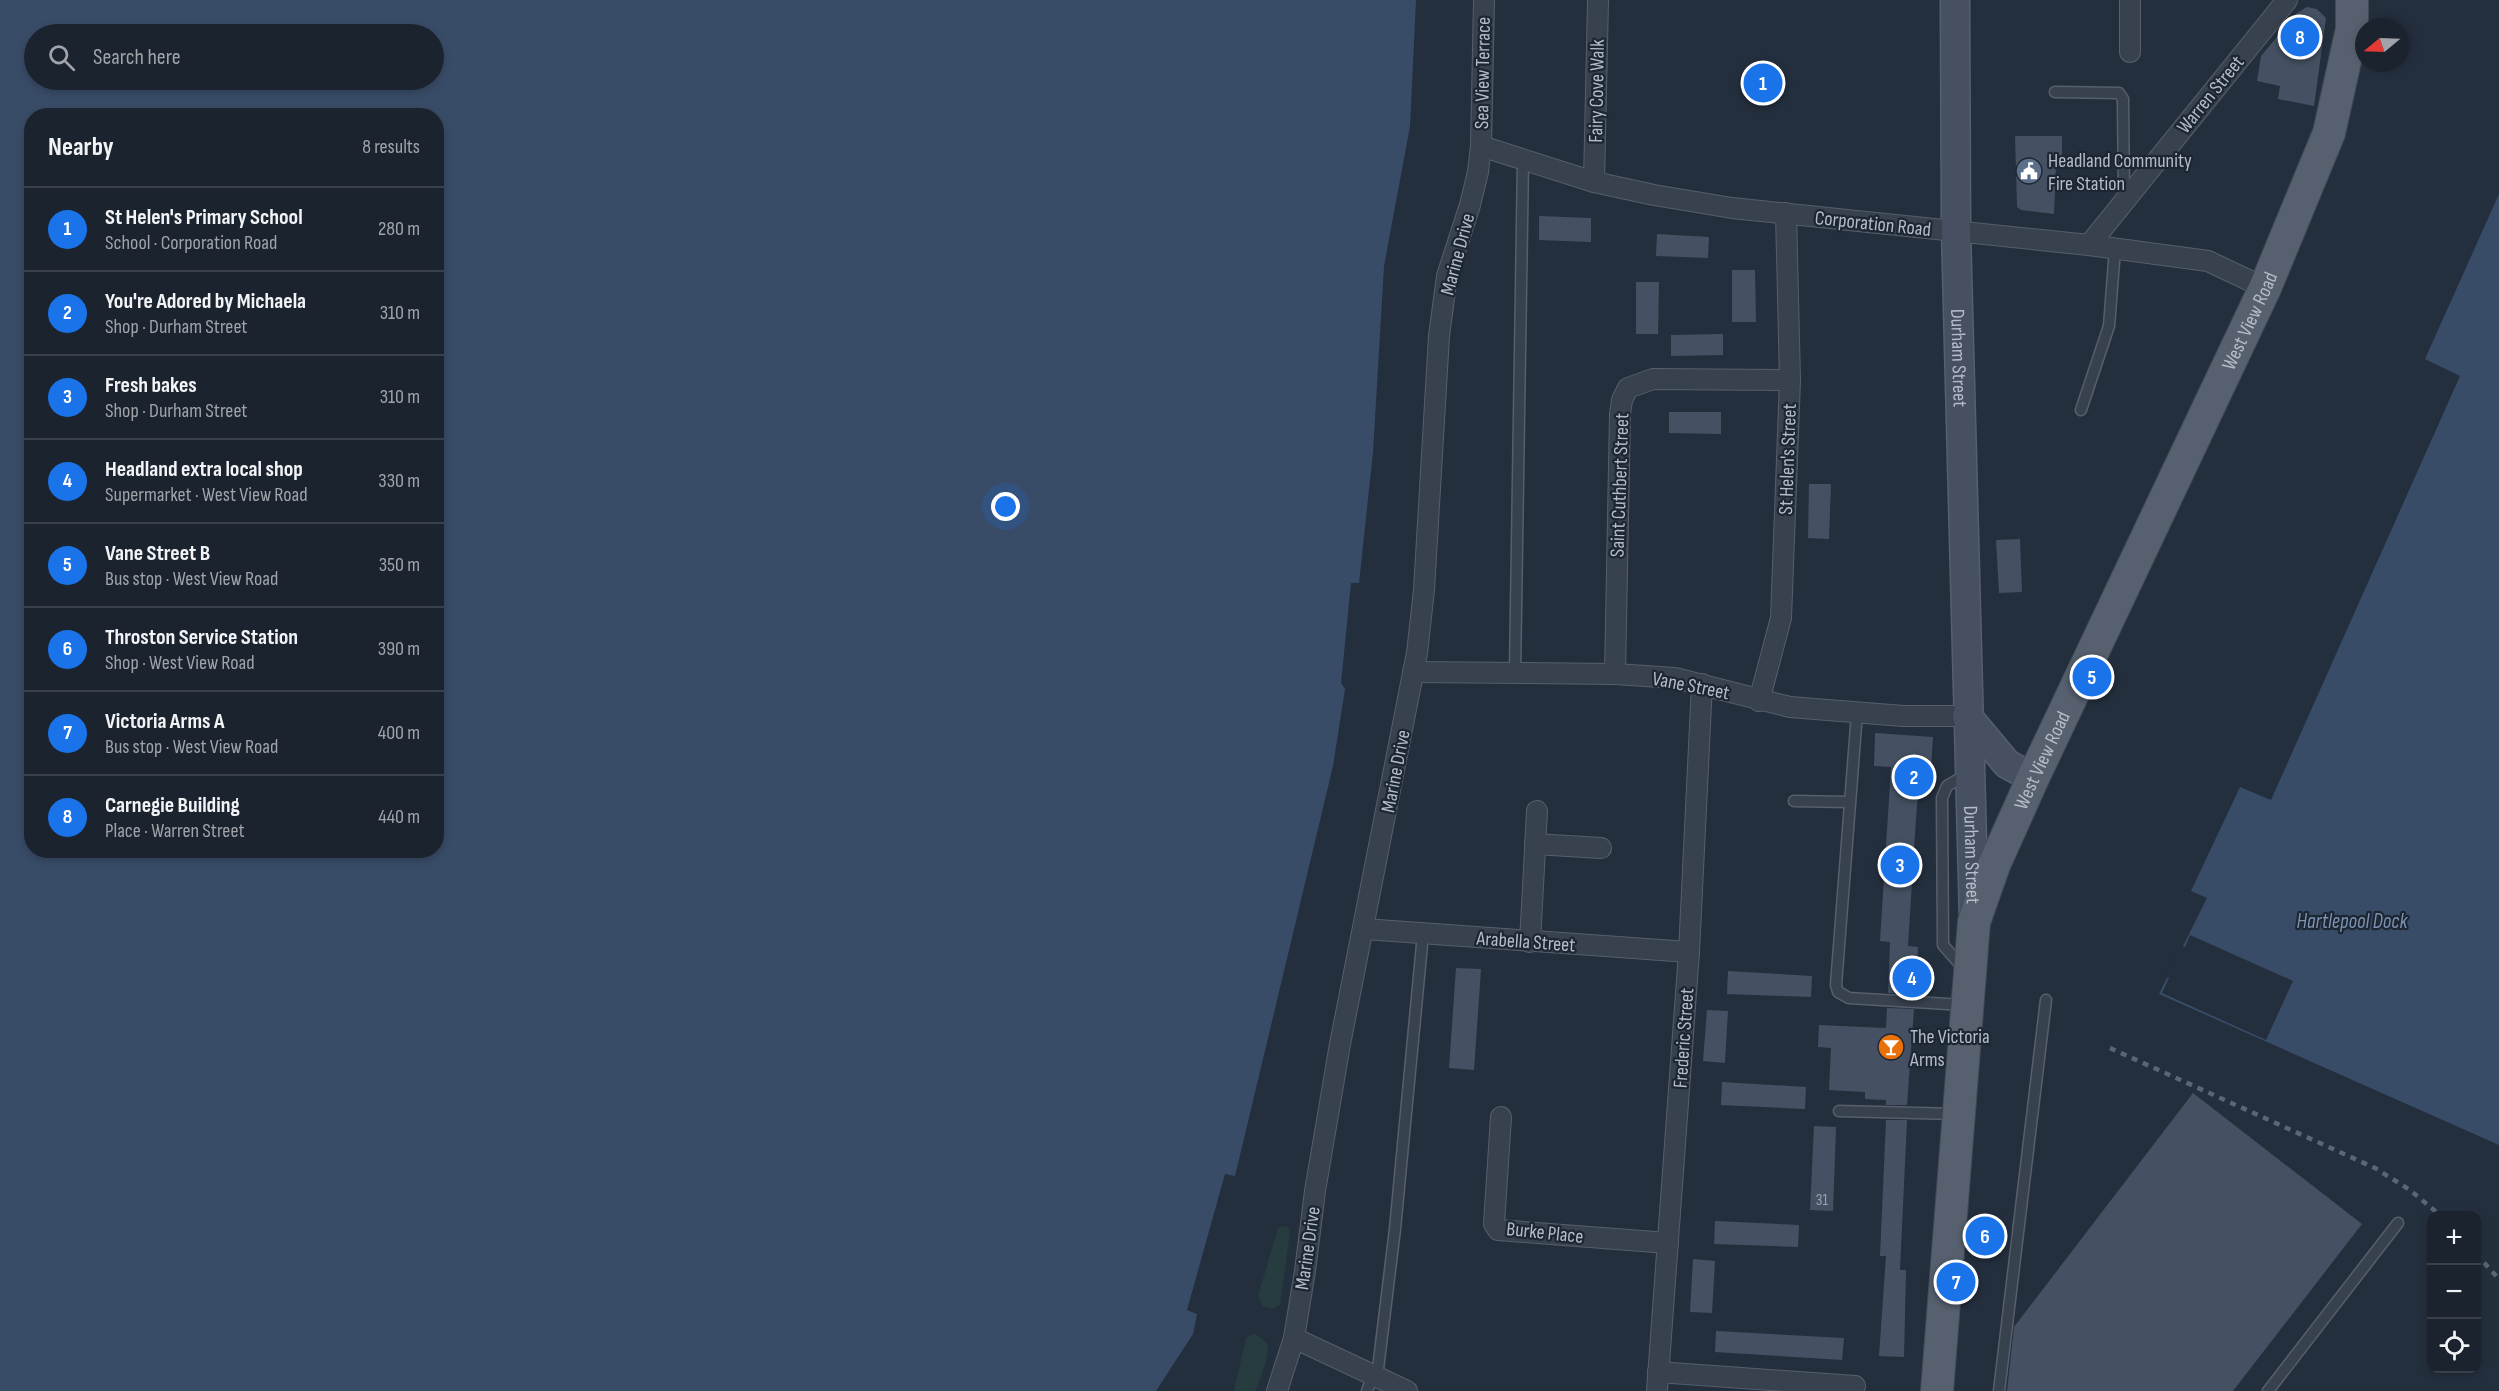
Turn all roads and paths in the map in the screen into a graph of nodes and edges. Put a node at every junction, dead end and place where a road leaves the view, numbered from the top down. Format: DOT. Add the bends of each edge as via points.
graph roads {
  1 [pos="1484,0"];
  2 [pos="1598,0"];
  3 [pos="1955,0"];
  4 [pos="2130,0"];
  5 [pos="2288,0"];
  6 [pos="2352,0"];
  7 [pos="2130,52"];
  8 [pos="2055,92"];
  9 [pos="1481,146"];
  10 [pos="1523,160"];
  11 [pos="1594,182"];
  12 [pos="2124,200"];
  13 [pos="1786,213"];
  14 [pos="1956,232"];
  15 [pos="2090,245"];
  16 [pos="2115,249"];
  17 [pos="2265,288"];
  18 [pos="1790,380"];
  19 [pos="2081,410"];
  20 [pos="1413,672"];
  21 [pos="1515,673"];
  22 [pos="1615,674"];
  23 [pos="1702,684"];
  24 [pos="1759,701"];
  25 [pos="1857,713"];
  26 [pos="1967,716"];
  27 [pos="1969,773"];
  28 [pos="2033,778"];
  29 [pos="1794,801"];
  30 [pos="1850,802"];
  31 [pos="1537,811"];
  32 [pos="1535,844"];
  33 [pos="1601,848"];
  34 [pos="1974,922"];
  35 [pos="1364,929"];
  36 [pos="1423,934"];
  37 [pos="1530,942"];
  38 [pos="1689,952"];
  39 [pos="1968,991"];
  40 [pos="2046,1000"];
  41 [pos="1839,1111"];
  42 [pos="1959,1114"];
  43 [pos="1501,1118"];
  44 [pos="2398,1222"];
  45 [pos="1668,1243"];
  46 [pos="1294,1338"];
  47 [pos="1372,1381"];
  48 [pos="1658,1382"];
  49 [pos="1767,1386"];
  50 [pos="1855,1386"];
  51 [pos="1277,1391"];
  52 [pos="1407,1391"];
  53 [pos="1938,1391"];
  54 [pos="1999,1391"];
  55 [pos="2268,1391"];
  1 -- 9 [label="street, Sea View Terrace"];
  2 -- 11 [label="street, Fairy Cove Walk"];
  3 -- 14 [label="street, Durham Street"];
  4 -- 7 [label="street"];
  5 -- 12 [label="street, Warren Street"];
  6 -- 17 [label="main road, West View Road" via="2352,29 2330,133"];
  8 -- 12 [label="lane" via="2119,93 2123,99"];
  9 -- 10 [label="street, Corporation Road"];
  9 -- 20 [label="street, Marine Drive" via="1470,206 1447,276 1439,336 1424,590"];
  10 -- 11 [label="street, Corporation Road"];
  10 -- 21 [label="lane"];
  11 -- 13 [label="street, Corporation Road" via="1732,208"];
  12 -- 15 [label="street, Warren Street"];
  13 -- 14 [label="street, Corporation Road"];
  13 -- 18 [label="street, St Helen's Street"];
  14 -- 15 [label="street, Corporation Road"];
  14 -- 26 [label="street, Durham Street"];
  15 -- 16 [label="street, Corporation Road"];
  16 -- 17 [label="street, Corporation Road" via="2208,261"];
  16 -- 19 [label="lane" via="2109,326"];
  17 -- 28 [label="main road, West View Road"];
  18 -- 22 [label="street, Saint Cuthbert Street" via="1653,379 1628,388 1620,414"];
  18 -- 24 [label="street, St Helen's Street" via="1781,618"];
  20 -- 21 [label="street, Vane Street"];
  20 -- 35 [label="street, Marine Drive"];
  21 -- 22 [label="street, Vane Street"];
  22 -- 23 [label="street, Vane Street"];
  23 -- 24 [label="street, Vane Street"];
  23 -- 38 [label="street, Frederic Street"];
  24 -- 25 [label="street, Vane Street"];
  25 -- 26 [label="street, Vane Street"];
  25 -- 30 [label="lane"];
  26 -- 27 [label="street, Durham Street"];
  26 -- 28 [label="street" via="2007,764"];
  27 -- 34 [label="street, Durham Street"];
  27 -- 39 [label="lane" via="1947,786 1942,798 1943,945"];
  28 -- 34 [label="main road, West View Road" via="1994,865"];
  29 -- 30 [label="lane"];
  30 -- 39 [label="lane" via="1838,992 1849,998"];
  31 -- 32 [label="street"];
  32 -- 33 [label="street"];
  32 -- 37 [label="street"];
  34 -- 39 [label="main road, West View Road"];
  35 -- 36 [label="street, Arabella Street"];
  35 -- 46 [label="street, Marine Drive" via="1336,1067"];
  36 -- 37 [label="street, Arabella Street"];
  36 -- 47 [label="lane" via="1400,1183"];
  37 -- 38 [label="street, Arabella Street"];
  38 -- 45 [label="street, Frederic Street"];
  39 -- 42 [label="main road, West View Road"];
  40 -- 54 [label="lane"];
  41 -- 42 [label="lane"];
  42 -- 53 [label="main road, West View Road"];
  43 -- 45 [label="street, Burke Place" via="1494,1224 1498,1230"];
  44 -- 55 [label="lane"];
  45 -- 48 [label="street, Frederic Street"];
  46 -- 47 [label="street"];
  46 -- 51 [label="street, Marine Drive"];
  47 -- 52 [label="street"];
  48 -- 49 [label="street"];
  49 -- 50 [label="street"];
}
